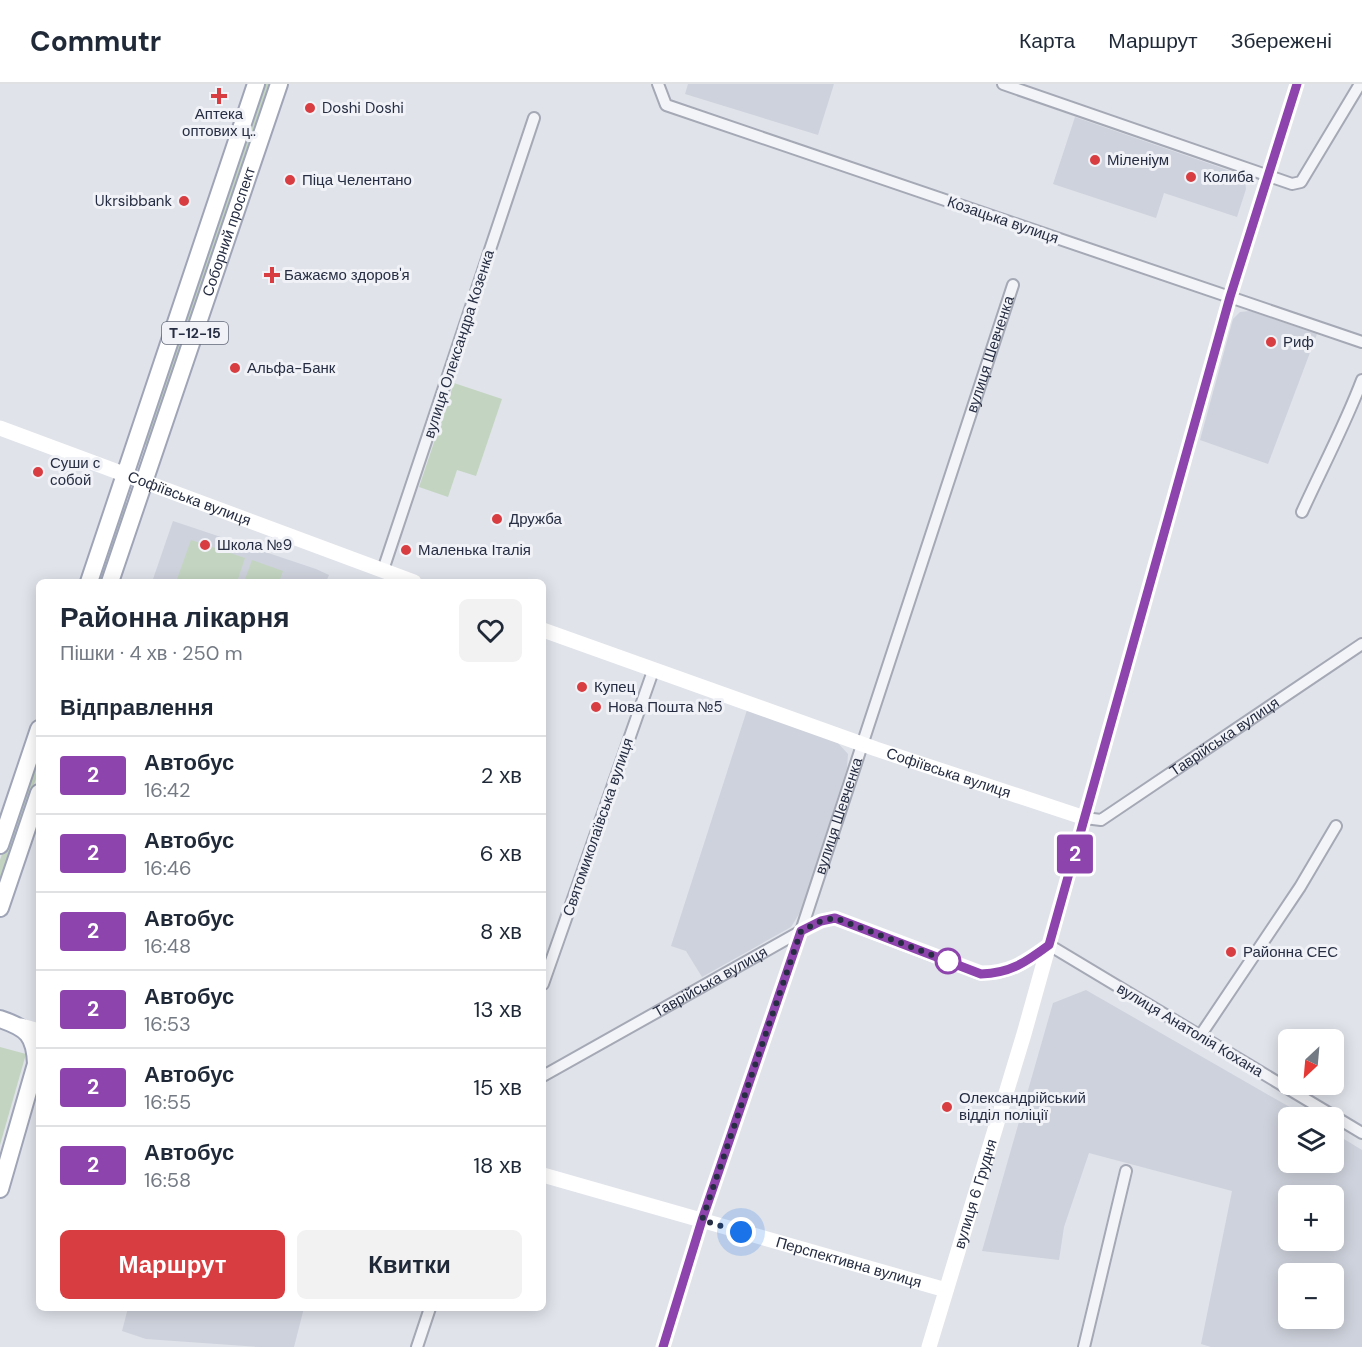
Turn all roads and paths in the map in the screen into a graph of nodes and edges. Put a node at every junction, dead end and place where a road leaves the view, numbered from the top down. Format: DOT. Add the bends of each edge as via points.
graph roads {
  1 [pos="256,84"];
  2 [pos="279,84"];
  3 [pos="658,84"];
  4 [pos="1003,84"];
  5 [pos="1297,84"];
  6 [pos="1360,84"];
  7 [pos="534,118"];
  8 [pos="1267,175"];
  9 [pos="1013,285"];
  10 [pos="1230,297"];
  11 [pos="1362,342"];
  12 [pos="1362,381"];
  13 [pos="0,428"];
  14 [pos="125,474"];
  15 [pos="144,482"];
  16 [pos="1302,512"];
  17 [pos="383,570"];
  18 [pos="89,579"];
  19 [pos="111,579"];
  20 [pos="406,579"];
  21 [pos="546,631"];
  22 [pos="1362,644"];
  23 [pos="653,671"];
  24 [pos="36,738"];
  25 [pos="862,744"];
  26 [pos="36,802"];
  27 [pos="1085,818"];
  28 [pos="1336,826"];
  29 [pos="0,845"];
  30 [pos="0,908"];
  31 [pos="801,931"];
  32 [pos="1049,945"];
  33 [pos="546,975"];
  34 [pos="0,1019"];
  35 [pos="21,1026"];
  36 [pos="36,1030"];
  37 [pos="1200,1036"];
  38 [pos="546,1074"];
  39 [pos="1362,1133"];
  40 [pos="1126,1171"];
  41 [pos="546,1176"];
  42 [pos="0,1189"];
  43 [pos="702,1220"];
  44 [pos="946,1290"];
  45 [pos="429,1311"];
  46 [pos="417,1347"];
  47 [pos="663,1347"];
  48 [pos="929,1347"];
  49 [pos="1084,1347"];
  1 -- 14 [label="main road, Соборний проспект / Т-12-15"];
  2 -- 15 [label="main road, Соборний проспект / Т-12-15"];
  3 -- 10 [label="street, Козацька вулиця" via="666,105"];
  4 -- 8 [label="street"];
  5 -- 8 [label="street, вулиця 6 Грудня"];
  6 -- 8 [label="street" via="1301,182 1292,184"];
  7 -- 17 [label="street, вулиця Олександра Козенка"];
  8 -- 10 [label="street, вулиця 6 Грудня"];
  9 -- 25 [label="street, вулиця Шевченка"];
  10 -- 11 [label="street, Козацька вулиця"];
  10 -- 27 [label="street, вулиця 6 Грудня"];
  12 -- 16 [label="street"];
  13 -- 14 [label="street, Софіївська вулиця"];
  14 -- 15 [label="street, Софіївська вулиця"];
  14 -- 18 [label="main road, Соборний проспект / Т-12-15"];
  15 -- 17 [label="street, Софіївська вулиця"];
  15 -- 19 [label="main road, Соборний проспект / Т-12-15"];
  17 -- 20 [label="street, Софіївська вулиця"];
  21 -- 23 [label="street, Софіївська вулиця"];
  22 -- 27 [label="street, Таврійська вулиця" via="1101,820"];
  23 -- 25 [label="street, Софіївська вулиця"];
  23 -- 33 [label="street, Святомиколаївська вулиця"];
  24 -- 29 [label="main road"];
  25 -- 27 [label="street, Софіївська вулиця"];
  25 -- 31 [label="street, вулиця Шевченка"];
  26 -- 30 [label="main road"];
  27 -- 32 [label="street, вулиця 6 Грудня"];
  28 -- 37 [label="street"];
  31 -- 32 [label="street, Таврійська вулиця" via="835,918 981,974 1022,965"];
  31 -- 38 [label="street, Таврійська вулиця"];
  31 -- 43 [label="street, вулиця Шевченка"];
  32 -- 37 [label="street, вулиця Анатолія Кохана"];
  32 -- 44 [label="street, вулиця 6 Грудня"];
  34 -- 35 [label="main road"];
  35 -- 36 [label="street"];
  35 -- 42 [label="main road" via="36,1046 36,1064"];
  37 -- 39 [label="street, вулиця Анатолія Кохана"];
  40 -- 49 [label="street"];
  41 -- 43 [label="street, Перспективна вулиця"];
  43 -- 44 [label="street, Перспективна вулиця"];
  43 -- 47 [label="street, вулиця Шевченка"];
  44 -- 48 [label="street, вулиця 6 Грудня"];
  45 -- 46 [label="street"];
}
